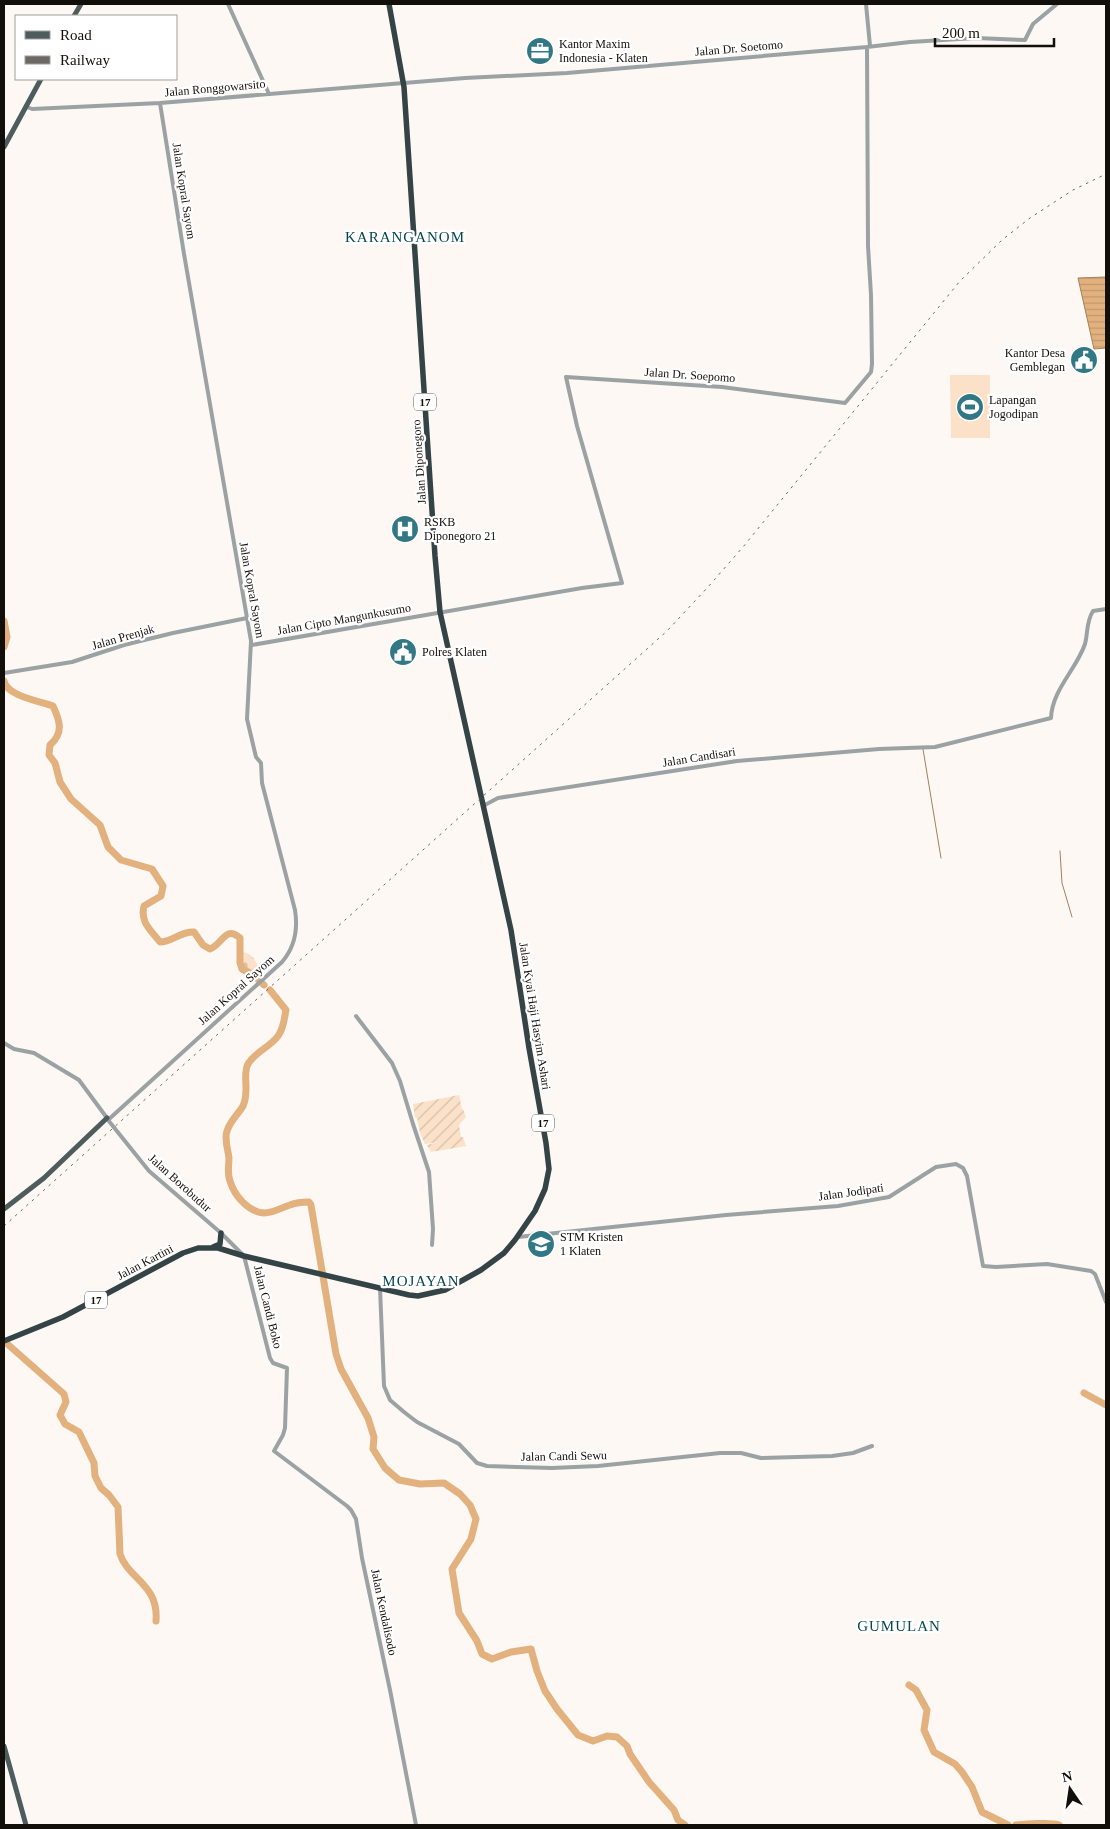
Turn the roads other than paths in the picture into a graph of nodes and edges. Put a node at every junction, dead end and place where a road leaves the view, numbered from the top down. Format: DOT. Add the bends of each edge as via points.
graph roads {
  1 [pos="81,4"];
  2 [pos="228,4"];
  3 [pos="389,4"];
  4 [pos="866,4"];
  5 [pos="1057,4"];
  6 [pos="75,15"];
  7 [pos="868,47"];
  8 [pos="40,80"];
  9 [pos="404,83"];
  10 [pos="269,94"];
  11 [pos="160,102"];
  12 [pos="27,107"];
  13 [pos="4,147"];
  14 [pos="1106,609"];
  15 [pos="440,612"];
  16 [pos="247,618"];
  17 [pos="252,645"];
  18 [pos="4,673"];
  19 [pos="481,797"];
  20 [pos="483,806"];
  21 [pos="356,1016"];
  22 [pos="4,1043"];
  23 [pos="108,1119"];
  24 [pos="4,1209"];
  25 [pos="222,1233"];
  26 [pos="518,1237"];
  27 [pos="432,1245"];
  28 [pos="209,1248"];
  29 [pos="244,1256"];
  30 [pos="380,1288"];
  31 [pos="1106,1302"];
  32 [pos="5,1341"];
  33 [pos="279,1441"];
  34 [pos="872,1446"];
  35 [pos="4,1746"];
  36 [pos="26,1825"];
  37 [pos="416,1825"];
  1 -- 6 [label="main road"];
  2 -- 10 [label="street"];
  3 -- 9 [label="highway, Jalan Diponegoro / 17"];
  4 -- 7 [label="street"];
  5 -- 7 [label="street, Jalan Dr. Soetomo" via="1033,24 1026,40 979,38"];
  7 -- 9 [label="street, Jalan Dr. Soetomo" via="567,73"];
  7 -- 15 [label="street, Jalan Dr. Soepomo" via="868,246 872,364 868,375 845,404 722,387 566,377 622,583"];
  8 -- 12 [label="main road"];
  9 -- 10 [label="street, Jalan Ronggowarsito"];
  9 -- 15 [label="highway, Jalan Diponegoro / 17"];
  10 -- 11 [label="street, Jalan Ronggowarsito"];
  11 -- 12 [label="street, Jalan Ronggowarsito"];
  11 -- 16 [label="street, Jalan Kopral Sayom"];
  12 -- 13 [label="main road"];
  14 -- 20 [label="street, Jalan Candisari" via="1093,611 1090,616 1084,646 1054,702 1051,718 935,747 737,761 498,798"];
  15 -- 17 [label="street, Jalan Cipto Mangunkusumo"];
  15 -- 19 [label="highway, Jalan Diponegoro / 17"];
  16 -- 17 [label="street, Jalan Kopral Sayom"];
  16 -- 18 [label="street, Jalan Prenjak" via="173,633 72,662"];
  17 -- 23 [label="street, Jalan Kopral Sayom" via="247,718 256,757 261,763 262,783 296,921 296,934 290,952 265,979"];
  19 -- 20 [label="highway, Jalan Kyai Haji Hasyim Ashari / 17"];
  20 -- 26 [label="highway, Jalan Kyai Haji Hasyim Ashari / 17" via="511,930 548,1157 548,1178 541,1200"];
  21 -- 27 [label="street" via="392,1063 400,1081 429,1172"];
  22 -- 23 [label="street, Jalan Borobudur" via="34,1053 79,1080"];
  23 -- 24 [label="main road" via="44,1178"];
  23 -- 25 [label="street, Jalan Borobudur" via="149,1171"];
  25 -- 28 [label="highway" via="220,1244"];
  25 -- 29 [label="street, Jalan Borobudur"];
  26 -- 30 [label="highway, Jalan Kyai Haji Hasyim Ashari / 17" via="495,1260 445,1290 418,1296"];
  26 -- 31 [label="street, Jalan Jodipati" via="883,1199 936,1167 956,1164 965,1170 983,1266 1047,1264 1091,1271"];
  28 -- 29 [label="highway, Jalan Kartini / 17"];
  28 -- 32 [label="highway, Jalan Kartini / 17" via="186,1252 63,1317"];
  29 -- 30 [label="highway, Jalan Kyai Haji Hasyim Ashari / 17"];
  29 -- 33 [label="street, Jalan Candi Boko" via="270,1358 287,1368 285,1428"];
  30 -- 34 [label="street, Jalan Candi Sewu" via="387,1396 417,1422 458,1444 477,1464 533,1468 598,1466 720,1453 760,1458 843,1455"];
  33 -- 37 [label="street, Jalan Kendalisodo" via="274,1451 352,1510 356,1519"];
  35 -- 36 [label="main road"];
}
